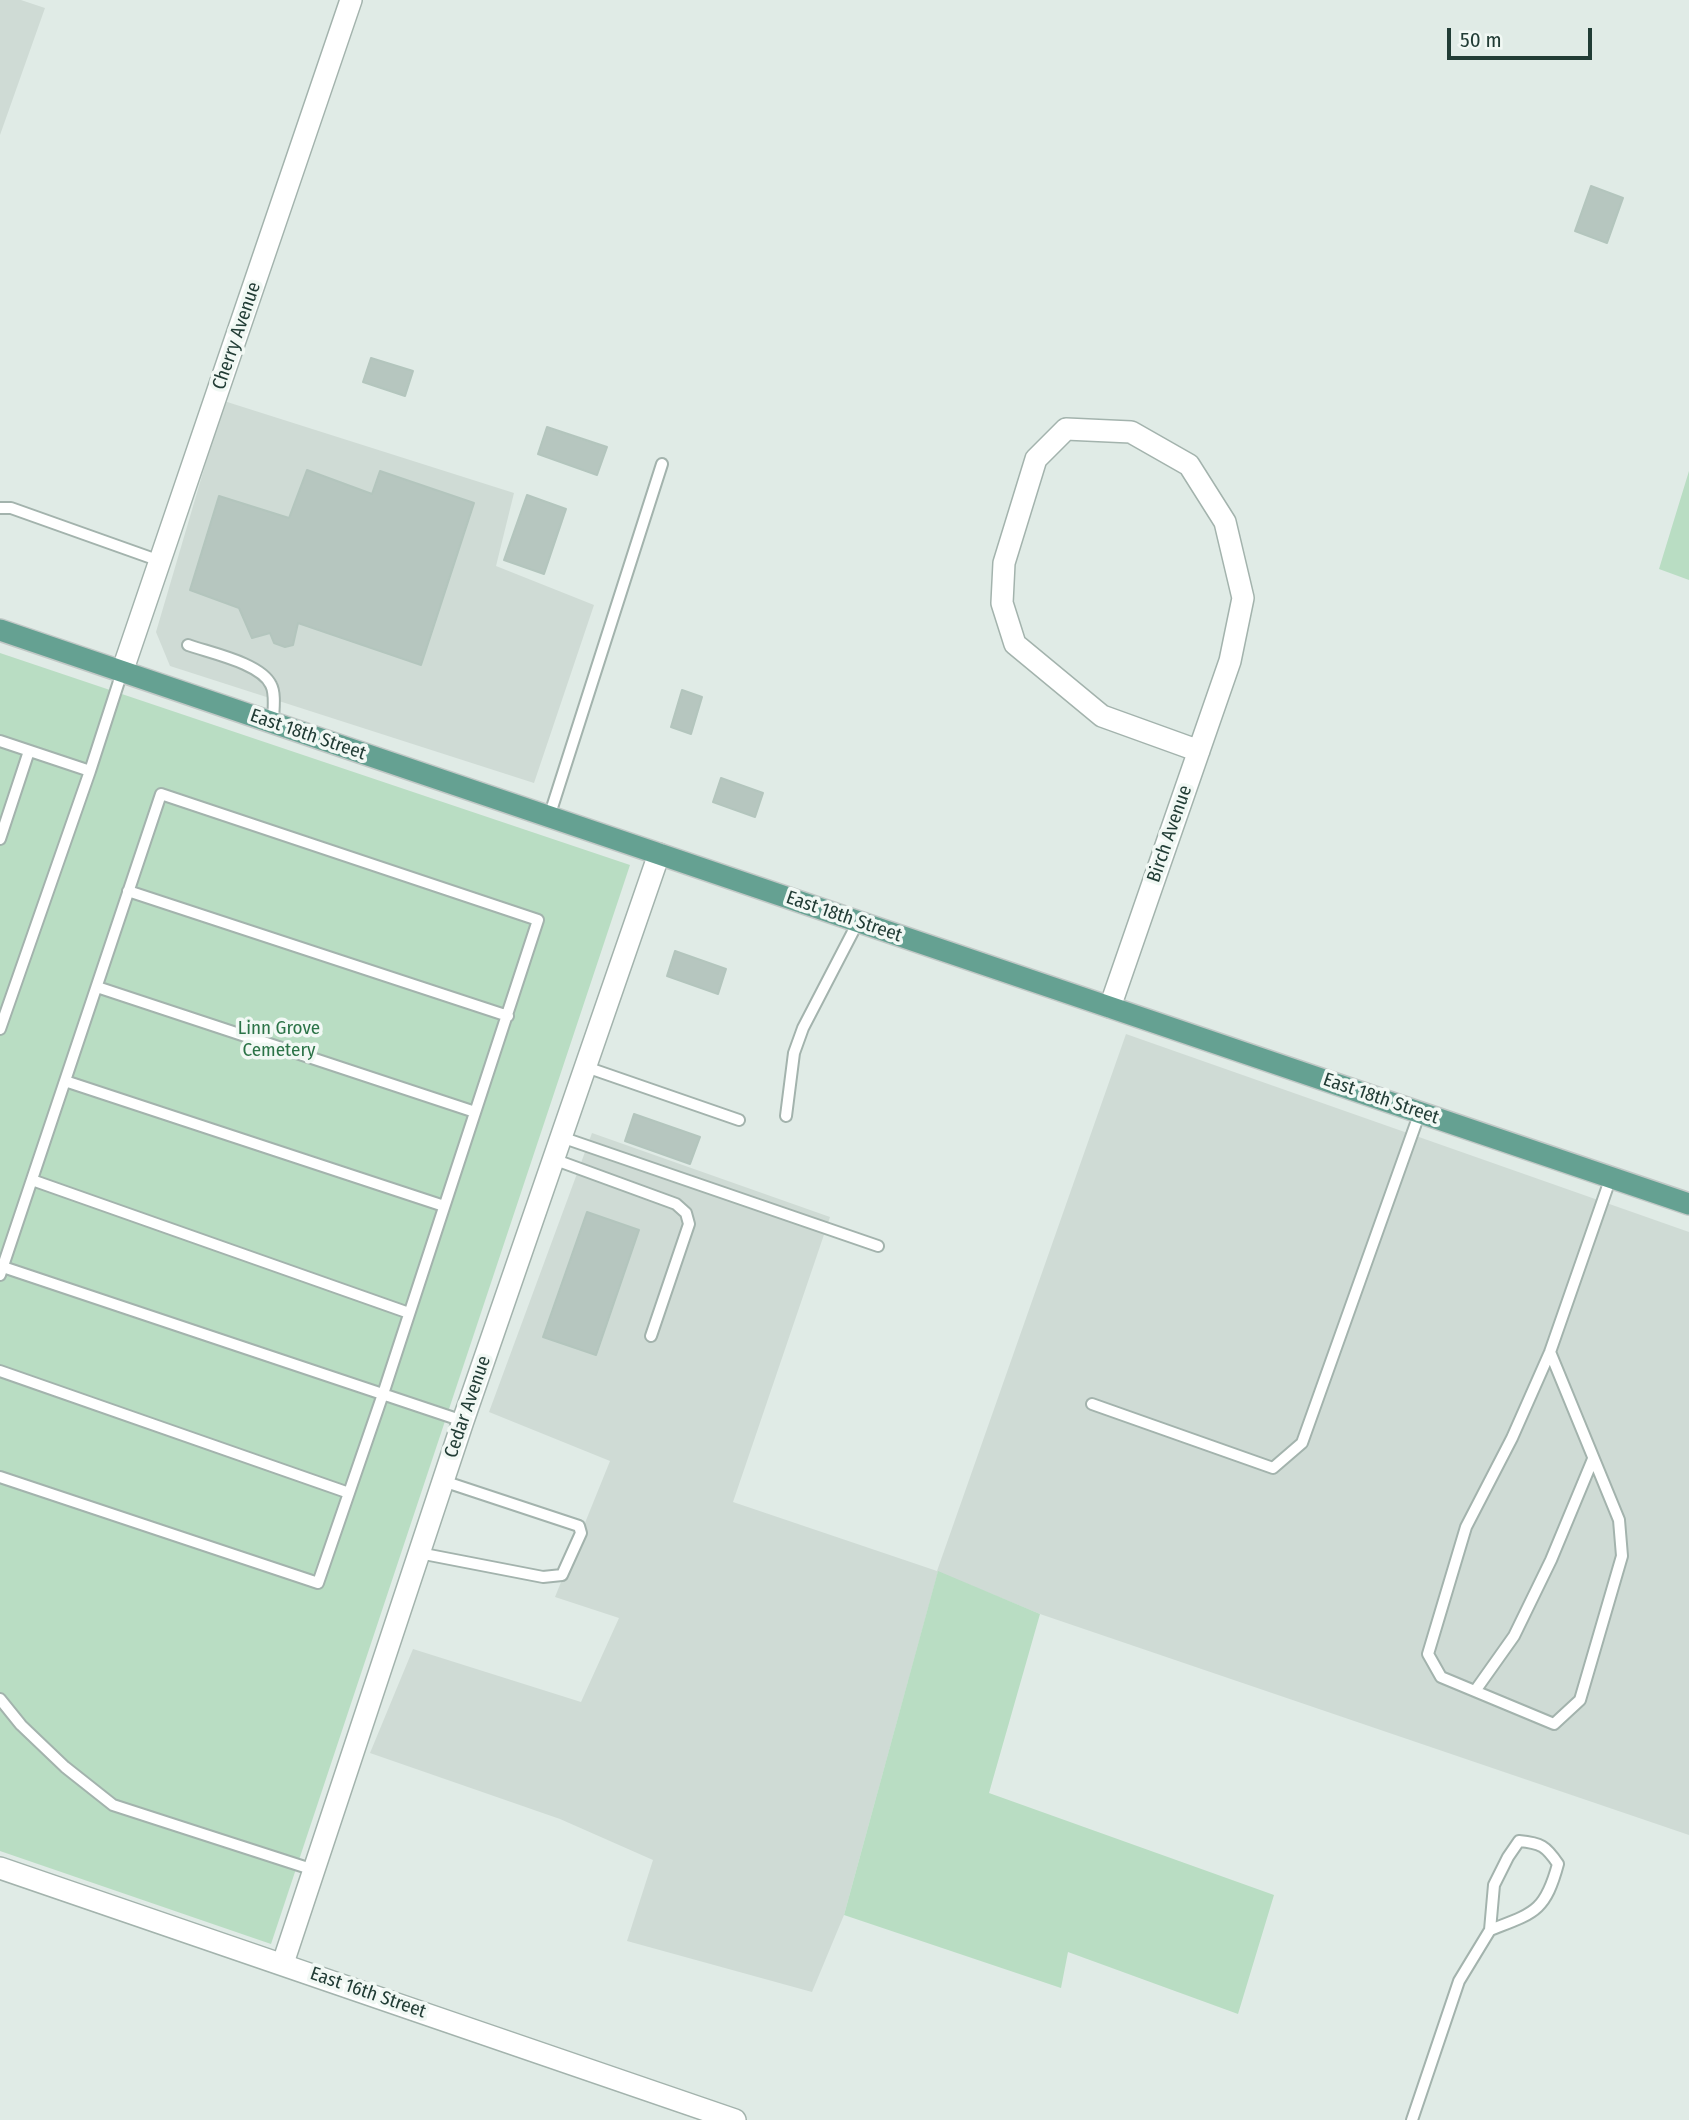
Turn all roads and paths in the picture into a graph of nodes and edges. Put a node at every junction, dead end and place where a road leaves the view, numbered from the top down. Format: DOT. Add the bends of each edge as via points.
graph roads {
  1 [pos="351,0"];
  2 [pos="662,464"];
  3 [pos="0,508"];
  4 [pos="160,561"];
  5 [pos="0,630"];
  6 [pos="188,645"];
  7 [pos="122,672"];
  8 [pos="273,723"];
  9 [pos="0,741"];
  10 [pos="29,751"];
  11 [pos="1199,751"];
  12 [pos="90,771"];
  13 [pos="549,817"];
  14 [pos="0,838"];
  15 [pos="659,854"];
  16 [pos="128,891"];
  17 [pos="858,922"];
  18 [pos="97,987"];
  19 [pos="1110,1007"];
  20 [pos="508,1016"];
  21 [pos="0,1029"];
  22 [pos="586,1067"];
  23 [pos="65,1081"];
  24 [pos="475,1112"];
  25 [pos="1420,1112"];
  26 [pos="786,1116"];
  27 [pos="739,1120"];
  28 [pos="561,1137"];
  29 [pos="553,1159"];
  30 [pos="1611,1177"];
  31 [pos="32,1180"];
  32 [pos="1689,1204"];
  33 [pos="444,1206"];
  34 [pos="878,1246"];
  35 [pos="1,1269"];
  36 [pos="409,1313"];
  37 [pos="650,1336"];
  38 [pos="1550,1352"];
  39 [pos="0,1371"];
  40 [pos="383,1394"];
  41 [pos="1092,1404"];
  42 [pos="463,1421"];
  43 [pos="1594,1459"];
  44 [pos="0,1477"];
  45 [pos="443,1481"];
  46 [pos="349,1493"];
  47 [pos="419,1553"];
  48 [pos="1475,1691"];
  49 [pos="0,1699"];
  50 [pos="0,1868"];
  51 [pos="314,1870"];
  52 [pos="1490,1930"];
  53 [pos="283,1964"];
  54 [pos="735,2120"];
  55 [pos="1412,2120"];
  1 -- 4 [label="street, Cherry Avenue"];
  2 -- 13 [label="lane"];
  3 -- 4 [label="lane"];
  4 -- 7 [label="street, Cherry Avenue"];
  5 -- 7 [label="main road, East 18th Street"];
  6 -- 8 [label="lane" via="265,676 273,687"];
  7 -- 8 [label="main road, East 18th Street"];
  7 -- 12 [label="lane"];
  8 -- 13 [label="main road, East 18th Street"];
  9 -- 10 [label="lane"];
  10 -- 12 [label="lane"];
  10 -- 14 [label="lane"];
  11 -- 11 [label="street, Birch Avenue" via="1230,661 1244,598 1225,522 1189,465 1131,432 1066,429 1036,459 1004,563 1002,603 1015,644 1102,716"];
  11 -- 19 [label="street, Birch Avenue"];
  12 -- 21 [label="lane"];
  13 -- 15 [label="main road, East 18th Street"];
  15 -- 17 [label="main road, East 18th Street"];
  15 -- 22 [label="street, Cedar Avenue"];
  16 -- 18 [label="lane"];
  16 -- 20 [label="lane"];
  16 -- 20 [label="lane" via="161,794 538,920"];
  17 -- 19 [label="main road, East 18th Street"];
  17 -- 26 [label="lane" via="803,1028 794,1053"];
  18 -- 23 [label="lane"];
  18 -- 24 [label="lane"];
  19 -- 25 [label="main road, East 18th Street"];
  20 -- 24 [label="lane"];
  22 -- 27 [label="lane"];
  22 -- 28 [label="street, Cedar Avenue"];
  23 -- 31 [label="lane"];
  23 -- 33 [label="lane"];
  24 -- 33 [label="lane"];
  25 -- 30 [label="main road, East 18th Street"];
  25 -- 41 [label="lane" via="1302,1443 1273,1468"];
  28 -- 29 [label="street, Cedar Avenue"];
  28 -- 34 [label="lane"];
  29 -- 37 [label="lane" via="676,1204 686,1213 689,1224"];
  29 -- 42 [label="street, Cedar Avenue"];
  30 -- 32 [label="main road, East 18th Street"];
  30 -- 38 [label="lane"];
  31 -- 35 [label="lane"];
  31 -- 36 [label="lane"];
  33 -- 36 [label="lane"];
  35 -- 40 [label="lane"];
  36 -- 40 [label="lane"];
  38 -- 43 [label="lane"];
  38 -- 48 [label="lane" via="1466,1527 1428,1654 1441,1677"];
  39 -- 46 [label="lane"];
  40 -- 42 [label="lane"];
  40 -- 46 [label="lane"];
  42 -- 45 [label="street, Cedar Avenue"];
  43 -- 48 [label="lane" via="1514,1636"];
  43 -- 48 [label="lane" via="1619,1520 1622,1556 1580,1700 1554,1724"];
  44 -- 46 [label="lane" via="318,1583"];
  45 -- 47 [label="street, Cedar Avenue"];
  45 -- 47 [label="lane" via="579,1526 581,1533 562,1575 542,1577"];
  47 -- 51 [label="street, Cedar Avenue"];
  49 -- 51 [label="lane" via="21,1726 113,1805"];
  50 -- 53 [label="street, East 16th Street"];
  51 -- 53 [label="street, Cedar Avenue"];
  52 -- 52 [label="lane" via="1494,1885 1508,1857 1520,1841 1548,1849 1558,1864 1542,1905"];
  52 -- 55 [label="lane" via="1459,1982"];
  53 -- 54 [label="street, East 16th Street"];
}
